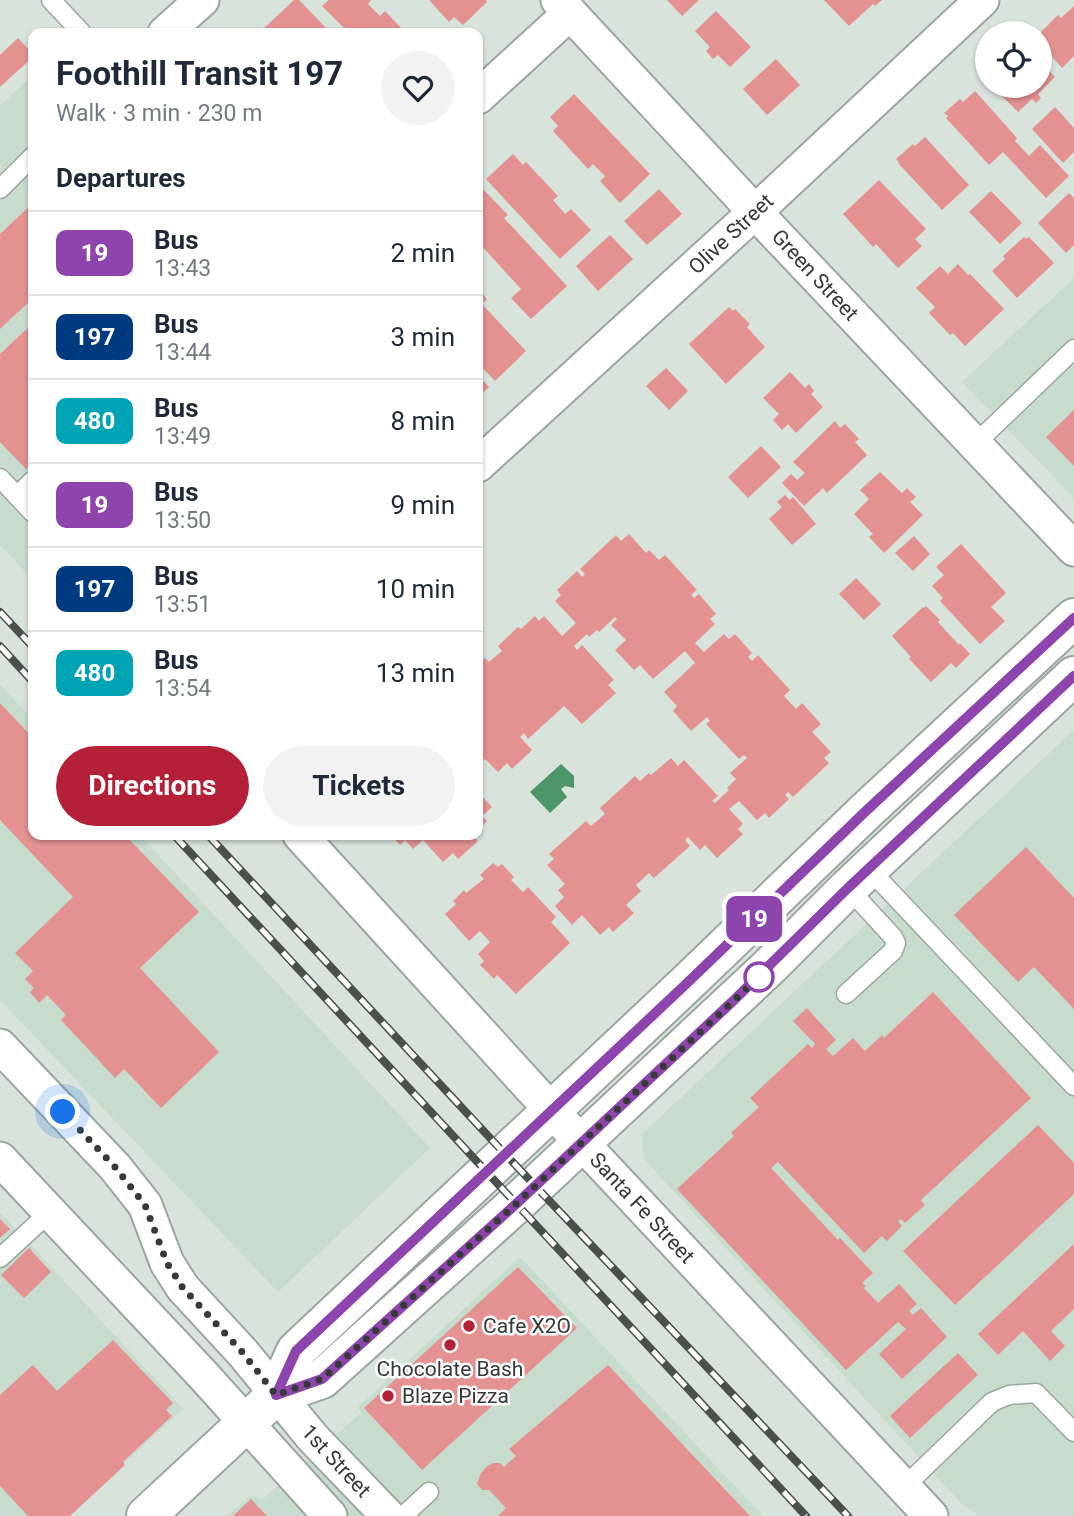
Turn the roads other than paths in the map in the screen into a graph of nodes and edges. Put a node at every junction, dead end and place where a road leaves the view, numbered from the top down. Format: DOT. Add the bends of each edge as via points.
graph roads {
  1 [pos="51,0"];
  2 [pos="202,0"];
  3 [pos="982,0"];
  4 [pos="564,6"];
  5 [pos="77,28"];
  6 [pos="171,28"];
  7 [pos="483,92"];
  8 [pos="28,161"];
  9 [pos="0,189"];
  10 [pos="755,212"];
  11 [pos="1074,349"];
  12 [pos="975,443"];
  13 [pos="483,460"];
  14 [pos="0,478"];
  15 [pos="28,485"];
  16 [pos="17,496"];
  17 [pos="28,508"];
  18 [pos="1074,549"];
  19 [pos="1074,618"];
  20 [pos="1074,676"];
  21 [pos="305,840"];
  22 [pos="859,878"];
  23 [pos="846,994"];
  24 [pos="0,1046"];
  25 [pos="1074,1086"];
  26 [pos="551,1110"];
  27 [pos="581,1142"];
  28 [pos="0,1159"];
  29 [pos="50,1212"];
  30 [pos="0,1258"];
  31 [pos="276,1395"];
  32 [pos="246,1424"];
  33 [pos="1074,1432"];
  34 [pos="904,1488"];
  35 [pos="429,1492"];
  36 [pos="146,1516"];
  37 [pos="330,1516"];
  38 [pos="388,1516"];
  39 [pos="403,1516"];
  40 [pos="931,1516"];
  1 -- 5 [label="lane"];
  2 -- 6 [label="street"];
  3 -- 10 [label="street, Olive Street"];
  4 -- 7 [label="street"];
  4 -- 10 [label="street, Green Street"];
  8 -- 9 [label="lane"];
  10 -- 12 [label="street, Green Street"];
  10 -- 13 [label="street, Olive Street"];
  11 -- 12 [label="lane"];
  12 -- 18 [label="street, Green Street"];
  14 -- 16 [label="lane"];
  15 -- 16 [label="lane"];
  16 -- 17 [label="lane"];
  19 -- 26 [label="main road"];
  20 -- 22 [label="main road"];
  21 -- 26 [label="street, Santa Fe Street"];
  22 -- 23 [label="lane" via="896,943"];
  22 -- 25 [label="lane"];
  22 -- 27 [label="main road"];
  24 -- 31 [label="street, 1st Street" via="145,1205 167,1263 183,1288"];
  26 -- 27 [label="street, Santa Fe Street"];
  26 -- 31 [label="main road" via="296,1351"];
  27 -- 31 [label="main road" via="322,1379"];
  27 -- 34 [label="street, Santa Fe Street"];
  28 -- 29 [label="street, 1st Street"];
  29 -- 30 [label="lane"];
  29 -- 32 [label="street, 1st Street"];
  31 -- 32 [label="main road"];
  31 -- 38 [label="street, 1st Street"];
  32 -- 36 [label="main road"];
  32 -- 37 [label="street, 1st Street"];
  33 -- 34 [label="lane" via="1036,1393 1009,1395 992,1402"];
  34 -- 40 [label="street, Santa Fe Street"];
  35 -- 39 [label="lane"];
}
